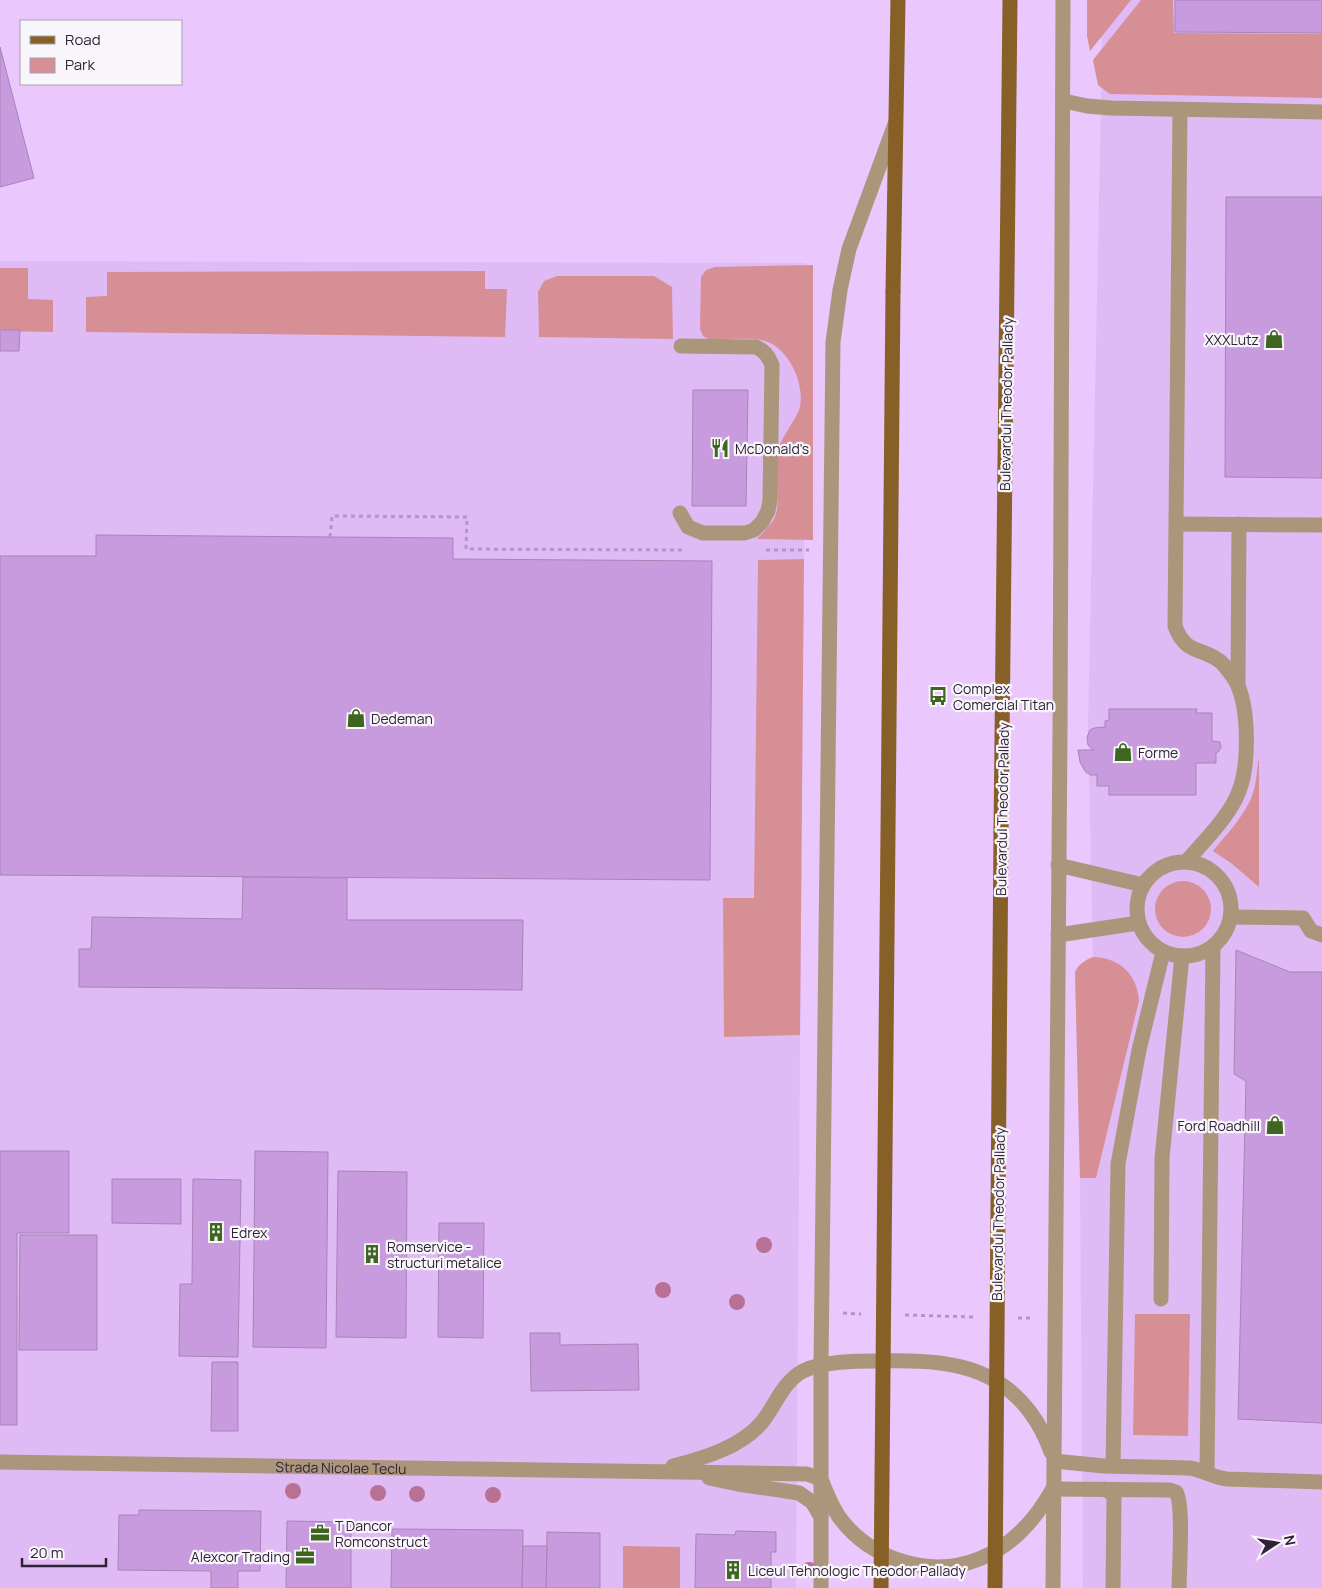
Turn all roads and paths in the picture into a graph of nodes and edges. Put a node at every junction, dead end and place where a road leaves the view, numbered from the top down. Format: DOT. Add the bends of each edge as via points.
graph roads {
  1 [pos="898,0"];
  2 [pos="1010,0"];
  3 [pos="1063,0"];
  4 [pos="1064,101"];
  5 [pos="1180,110"];
  6 [pos="1322,112"];
  7 [pos="896,123"];
  8 [pos="681,346"];
  9 [pos="680,513"];
  10 [pos="1177,524"];
  11 [pos="1239,524"];
  12 [pos="1322,525"];
  13 [pos="330,537"];
  14 [pos="682,550"];
  15 [pos="761,550"];
  16 [pos="830,550"];
  17 [pos="1238,686"];
  18 [pos="1187,861"];
  19 [pos="1058,866"];
  20 [pos="1143,885"];
  21 [pos="1231,917"];
  22 [pos="1138,923"];
  23 [pos="1058,935"];
  24 [pos="1322,935"];
  25 [pos="1213,947"];
  26 [pos="1162,952"];
  27 [pos="1182,956"];
  28 [pos="1160,1299"];
  29 [pos="822,1313"];
  30 [pos="868,1314"];
  31 [pos="896,1315"];
  32 [pos="979,1317"];
  33 [pos="1017,1318"];
  34 [pos="1054,1318"];
  35 [pos="821,1365"];
  36 [pos="1054,1461"];
  37 [pos="0,1462"];
  38 [pos="1113,1466"];
  39 [pos="655,1471"];
  40 [pos="684,1471"];
  41 [pos="1207,1473"];
  42 [pos="821,1479"];
  43 [pos="1322,1482"];
  44 [pos="1053,1489"];
  45 [pos="1104,1489"];
  46 [pos="821,1518"];
  47 [pos="821,1588"];
  48 [pos="881,1588"];
  49 [pos="995,1588"];
  50 [pos="1053,1588"];
  51 [pos="1113,1588"];
  52 [pos="1179,1588"];
  1 -- 7 [label="main road"];
  2 -- 49 [label="main road, Bulevardul Theodor Pallady, bridge"];
  3 -- 4 [label="street"];
  4 -- 5 [label="street" via="1111,108"];
  4 -- 19 [label="street"];
  5 -- 6 [label="street"];
  5 -- 10 [label="street"];
  7 -- 16 [label="street" via="849,249 836,314"];
  7 -- 48 [label="main road, bridge"];
  8 -- 9 [label="street" via="756,347 769,356 772,374 770,500 762,522 745,533 703,534 688,527"];
  10 -- 11 [label="street"];
  10 -- 17 [label="street" via="1175,626 1178,636 1184,644 1222,662"];
  11 -- 12 [label="street"];
  11 -- 17 [label="street"];
  13 -- 14 [label="path" via="332,516 466,517 466,549"];
  15 -- 16 [label="path"];
  16 -- 29 [label="street"];
  17 -- 18 [label="street" via="1243,705 1246,753 1239,792 1229,811"];
  18 -- 20 [label="street" via="1162,867"];
  18 -- 21 [label="street" via="1203,865 1226,886 1231,901"];
  19 -- 20 [label="street"];
  19 -- 23 [label="street"];
  20 -- 22 [label="street" via="1136,910"];
  21 -- 24 [label="street" via="1303,918 1311,931"];
  21 -- 25 [label="street" via="1228,928"];
  22 -- 23 [label="street"];
  22 -- 26 [label="street" via="1152,945"];
  23 -- 34 [label="street"];
  25 -- 27 [label="street" via="1202,954"];
  25 -- 41 [label="street"];
  26 -- 27 [label="street"];
  26 -- 38 [label="street" via="1139,1050 1118,1164"];
  27 -- 28 [label="street" via="1162,1158"];
  29 -- 30 [label="path"];
  29 -- 35 [label="street"];
  31 -- 32 [label="path"];
  33 -- 34 [label="path"];
  34 -- 36 [label="street"];
  35 -- 36 [label="street" via="914,1361 950,1364 980,1372 1003,1384 1024,1403 1040,1427"];
  35 -- 39 [label="street" via="808,1369 786,1385 763,1421 742,1439 723,1450"];
  35 -- 42 [label="street"];
  36 -- 38 [label="street"];
  36 -- 44 [label="street"];
  37 -- 39 [label="street, Strada Nicolae Teclu"];
  38 -- 41 [label="street" via="1182,1467"];
  39 -- 40 [label="street, Strada Nicolae Teclu"];
  40 -- 42 [label="street" via="800,1473"];
  40 -- 46 [label="street" via="738,1484 798,1493 812,1502"];
  41 -- 43 [label="street" via="1221,1479"];
  42 -- 44 [label="street" via="832,1506 862,1540 895,1560 931,1566 978,1560 1006,1544 1035,1516"];
  42 -- 46 [label="street"];
  44 -- 45 [label="street"];
  44 -- 50 [label="street"];
  45 -- 51 [label="street" via="1114,1497"];
  45 -- 52 [label="street" via="1176,1492 1180,1510"];
  46 -- 47 [label="street"];
}
